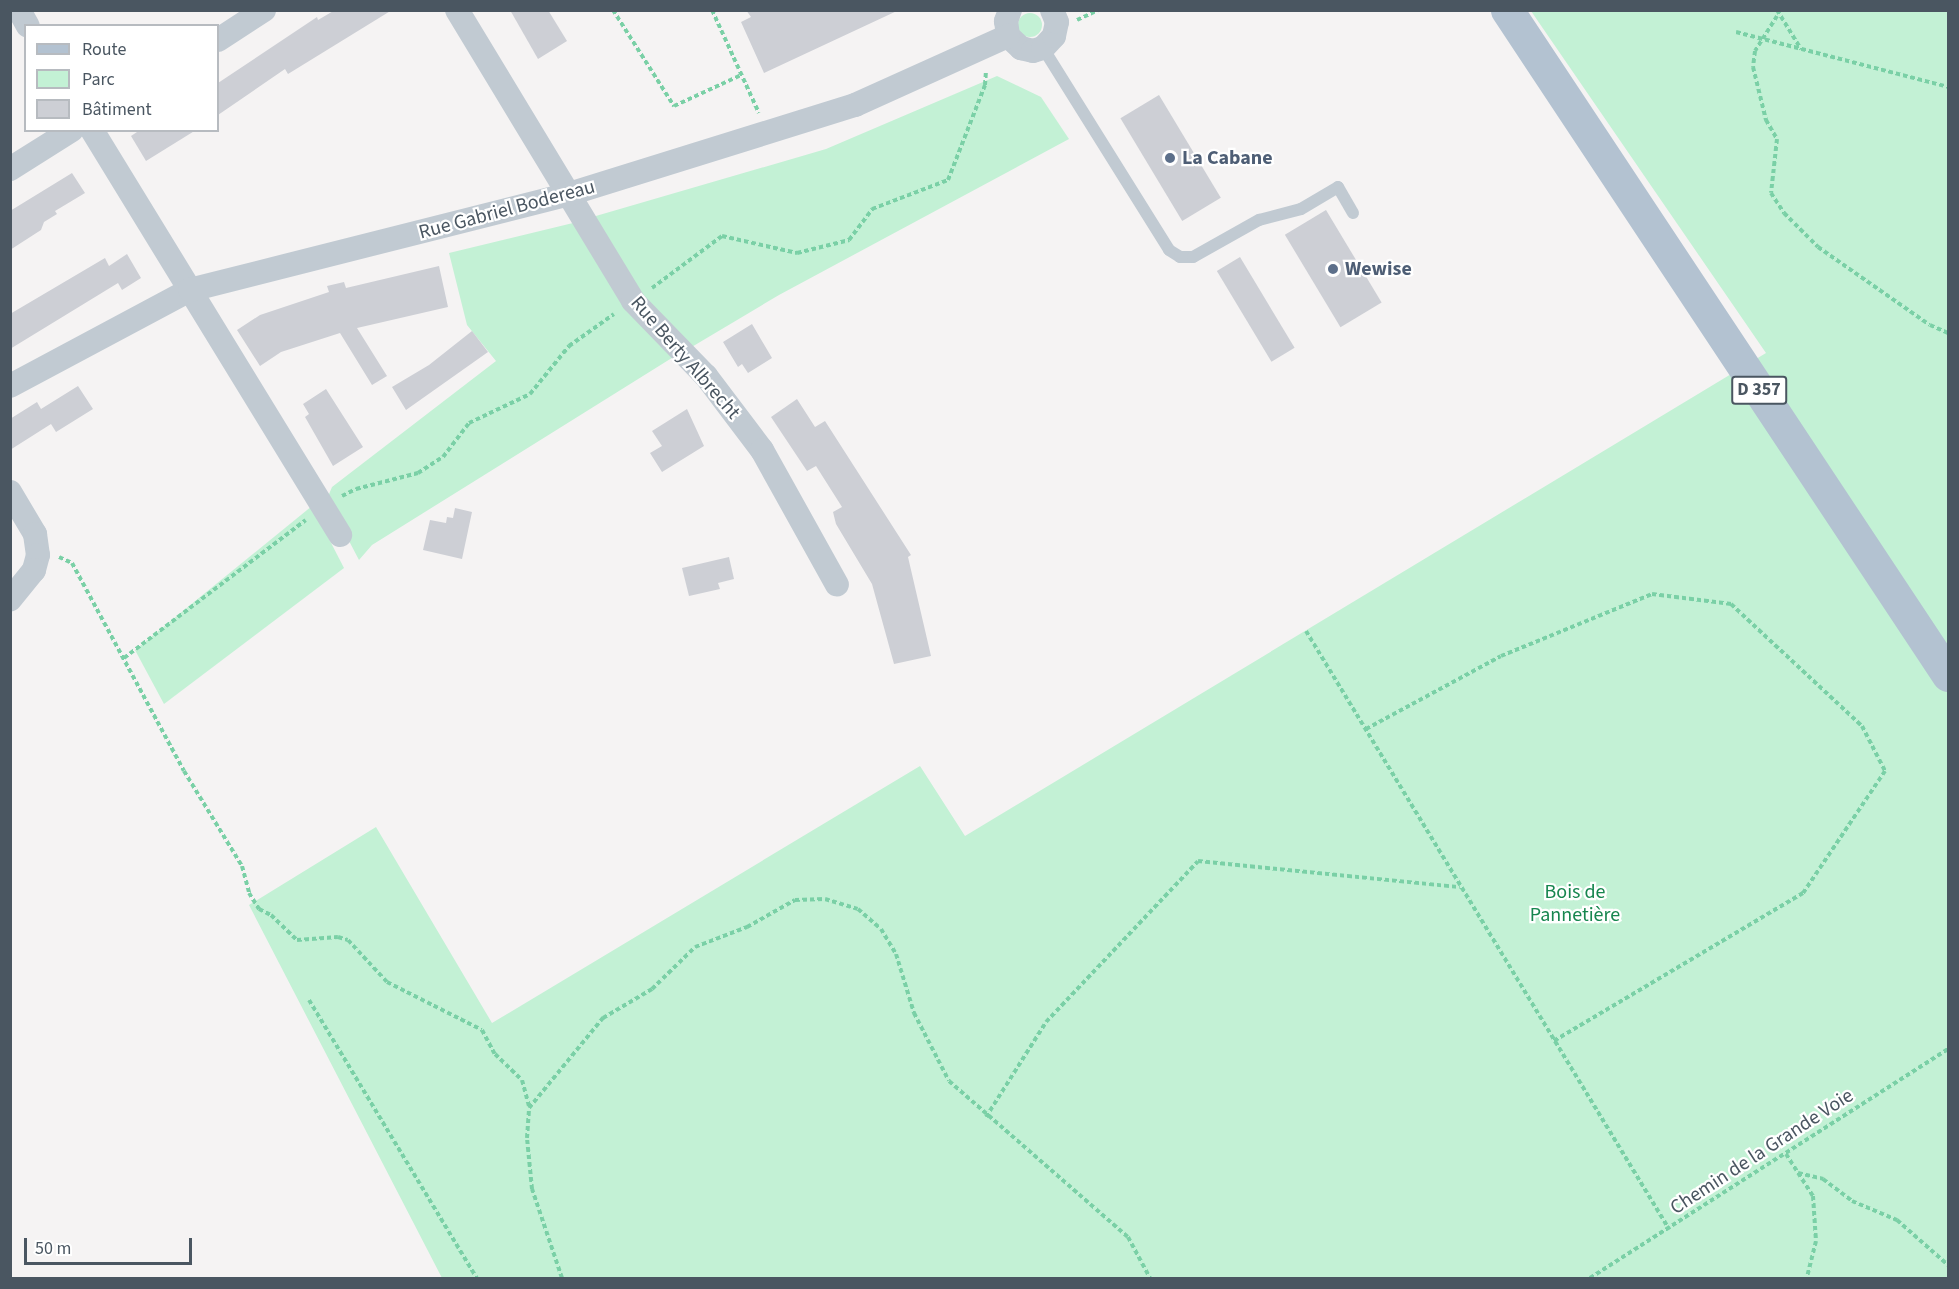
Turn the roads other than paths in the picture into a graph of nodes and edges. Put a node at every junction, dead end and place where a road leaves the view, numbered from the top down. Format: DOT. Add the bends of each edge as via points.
graph roads {
  1 [pos="19,10"];
  2 [pos="264,10"];
  3 [pos="457,10"];
  4 [pos="1010,10"];
  5 [pos="1507,10"];
  6 [pos="1056,12"];
  7 [pos="27,24"];
  8 [pos="219,39"];
  9 [pos="997,41"];
  10 [pos="1043,48"];
  11 [pos="69,132"];
  12 [pos="93,132"];
  13 [pos="10,169"];
  14 [pos="566,195"];
  15 [pos="1353,213"];
  16 [pos="190,290"];
  17 [pos="10,386"];
  18 [pos="10,492"];
  19 [pos="340,535"];
  20 [pos="837,585"];
  21 [pos="16,594"];
  22 [pos="1948,675"];
  1 -- 7 [label="street"];
  2 -- 8 [label="street"];
  3 -- 14 [label="street, Rue Berty Albrecht"];
  4 -- 9 [label="street"];
  5 -- 22 [label="main road, D 357"];
  6 -- 10 [label="street" via="1054,36"];
  9 -- 10 [label="street" via="1021,48"];
  9 -- 14 [label="street, Rue Gabriel Bodereau" via="855,105"];
  10 -- 15 [label="lane" via="1169,250 1180,257 1193,257 1259,220 1301,209 1338,187"];
  11 -- 13 [label="street"];
  12 -- 16 [label="street"];
  14 -- 16 [label="street, Rue Gabriel Bodereau"];
  14 -- 20 [label="street, Rue Berty Albrecht" via="633,301 706,376 762,450"];
  16 -- 17 [label="street, Rue Gabriel Bodereau"];
  16 -- 19 [label="street"];
  18 -- 21 [label="street" via="37,544"];
}
